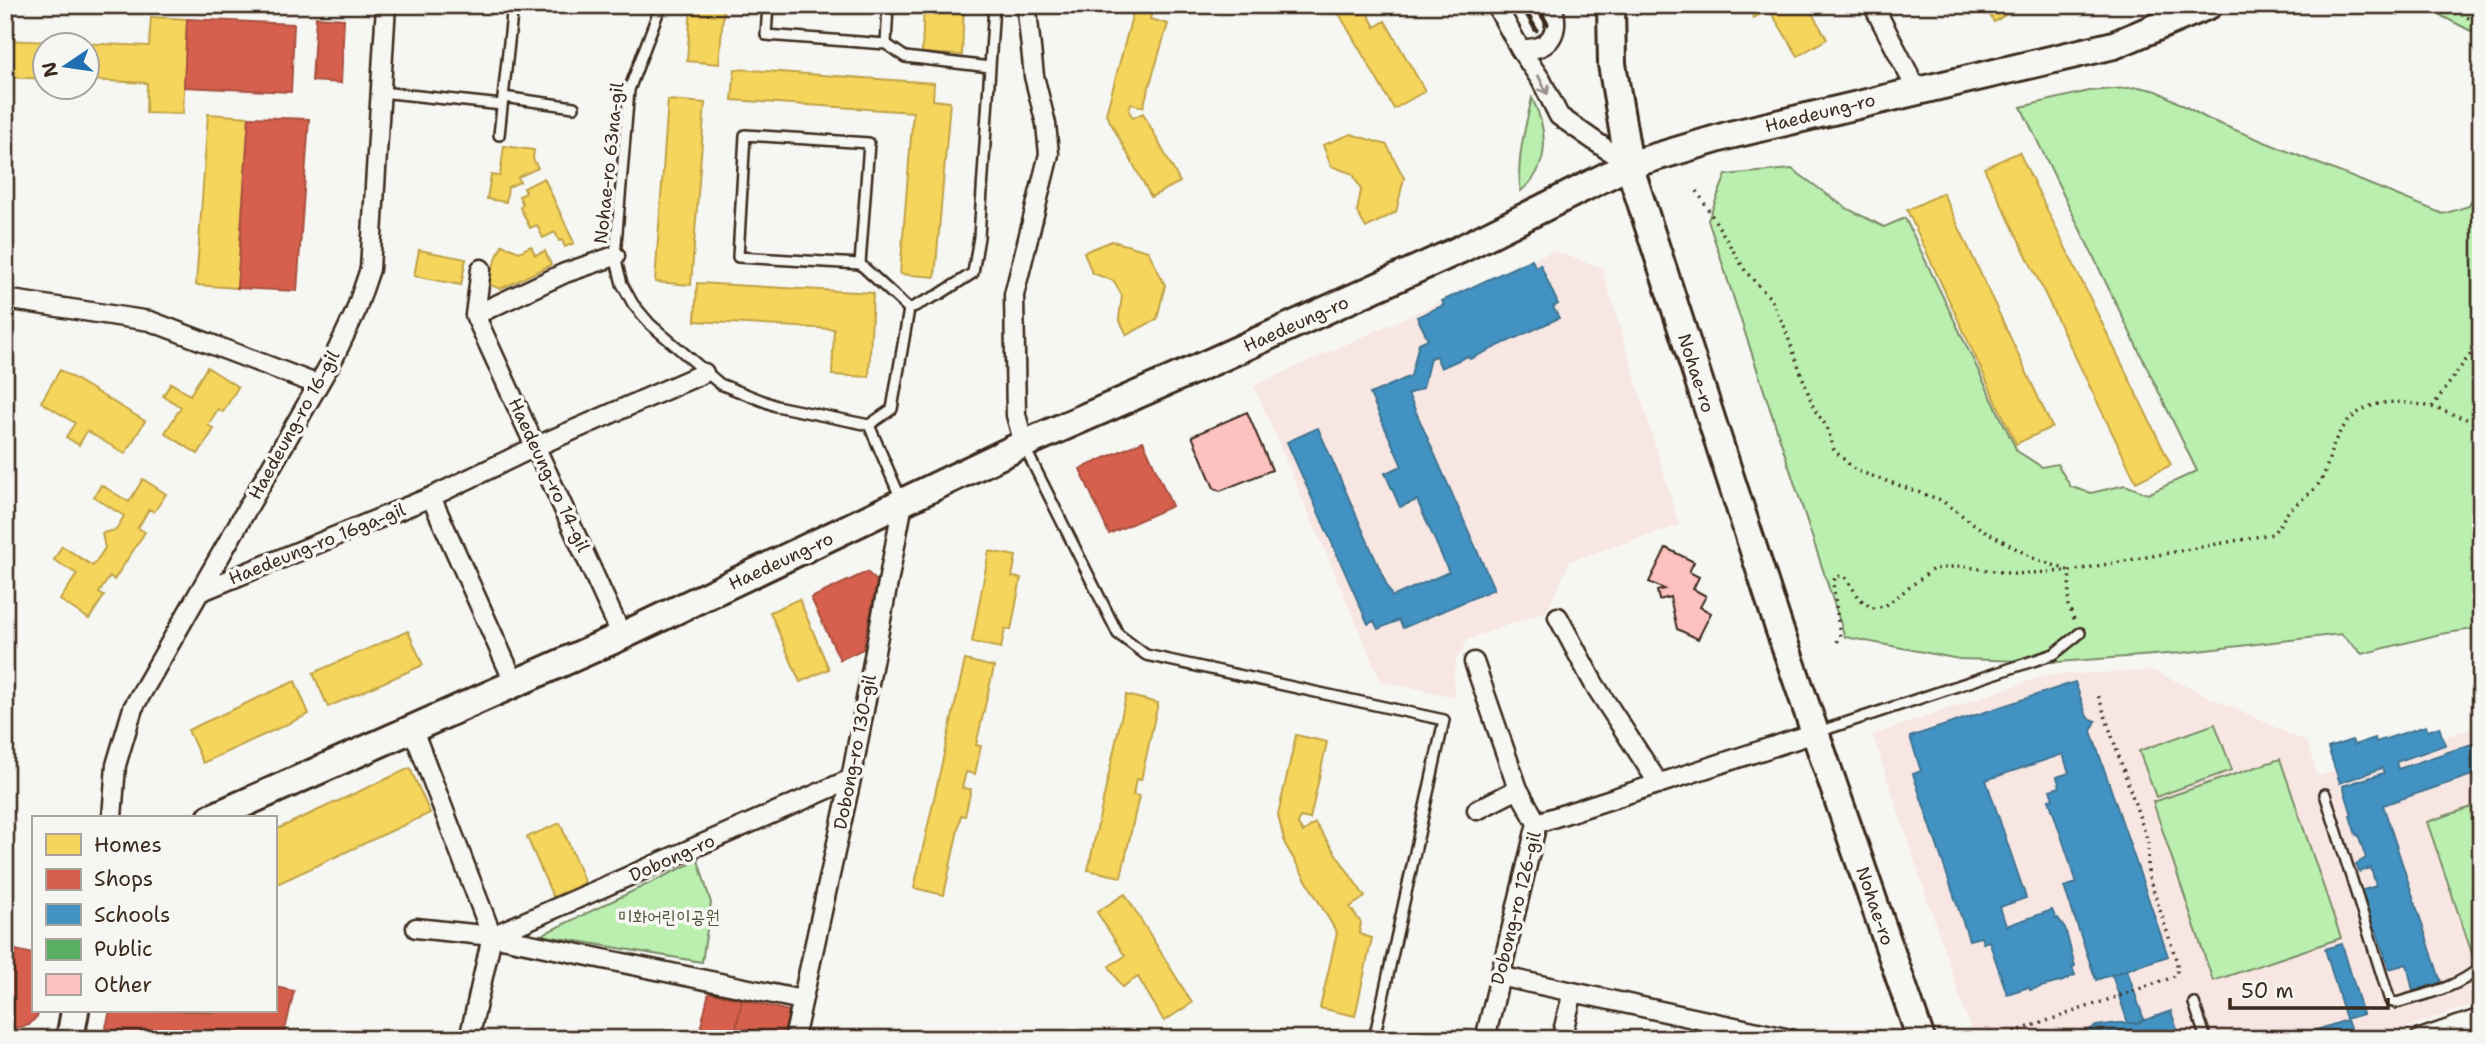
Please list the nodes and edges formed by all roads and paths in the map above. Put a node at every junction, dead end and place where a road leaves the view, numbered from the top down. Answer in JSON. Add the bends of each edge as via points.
{"nodes":[{"id":1,"x":386,"y":5,"type":"edge"},
{"id":2,"x":513,"y":5,"type":"edge"},
{"id":3,"x":661,"y":5,"type":"edge"},
{"id":4,"x":768,"y":5,"type":"edge"},
{"id":5,"x":888,"y":5,"type":"edge"},
{"id":6,"x":994,"y":5,"type":"edge"},
{"id":7,"x":1028,"y":5,"type":"edge"},
{"id":8,"x":1496,"y":5,"type":"edge"},
{"id":9,"x":1552,"y":5,"type":"edge"},
{"id":10,"x":1611,"y":5,"type":"edge"},
{"id":11,"x":1873,"y":5,"type":"edge"},
{"id":12,"x":2209,"y":5,"type":"edge"},
{"id":13,"x":2442,"y":5,"type":"edge"},
{"id":14,"x":2481,"y":24,"type":"edge"},
{"id":15,"x":886,"y":44,"type":"junction"},
{"id":16,"x":1520,"y":50,"type":"junction"},
{"id":17,"x":990,"y":67,"type":"junction"},
{"id":18,"x":1917,"y":90,"type":"junction"},
{"id":19,"x":381,"y":92,"type":"junction"},
{"id":20,"x":503,"y":101,"type":"junction"},
{"id":21,"x":574,"y":107,"type":"dead end"},
{"id":22,"x":499,"y":135,"type":"dead end"},
{"id":23,"x":1629,"y":165,"type":"junction"},
{"id":24,"x":1697,"y":191,"type":"dead end"},
{"id":25,"x":615,"y":256,"type":"junction"},
{"id":26,"x":860,"y":264,"type":"junction"},
{"id":27,"x":481,"y":269,"type":"dead end"},
{"id":28,"x":5,"y":299,"type":"edge"},
{"id":29,"x":909,"y":309,"type":"junction"},
{"id":30,"x":475,"y":315,"type":"junction"},
{"id":31,"x":2481,"y":339,"type":"edge"},
{"id":32,"x":704,"y":373,"type":"junction"},
{"id":33,"x":316,"y":384,"type":"junction"},
{"id":34,"x":2432,"y":407,"type":"junction"},
{"id":35,"x":2481,"y":421,"type":"edge"},
{"id":36,"x":869,"y":425,"type":"junction"},
{"id":37,"x":1024,"y":444,"type":"junction"},
{"id":38,"x":537,"y":446,"type":"junction"},
{"id":39,"x":431,"y":498,"type":"junction"},
{"id":40,"x":903,"y":503,"type":"junction"},
{"id":41,"x":2070,"y":571,"type":"junction"},
{"id":42,"x":202,"y":591,"type":"junction"},
{"id":43,"x":1559,"y":617,"type":"dead end"},
{"id":44,"x":2080,"y":633,"type":"joint"},
{"id":45,"x":622,"y":636,"type":"junction"},
{"id":46,"x":1837,"y":642,"type":"dead end"},
{"id":47,"x":1474,"y":662,"type":"dead end"},
{"id":48,"x":515,"y":684,"type":"junction"},
{"id":49,"x":2097,"y":692,"type":"dead end"},
{"id":50,"x":412,"y":730,"type":"junction"},
{"id":51,"x":1815,"y":733,"type":"junction"},
{"id":52,"x":851,"y":779,"type":"junction"},
{"id":53,"x":1660,"y":784,"type":"junction"},
{"id":54,"x":1518,"y":789,"type":"junction"},
{"id":55,"x":2325,"y":794,"type":"dead end"},
{"id":56,"x":1477,"y":810,"type":"dead end"},
{"id":57,"x":112,"y":816,"type":"edge"},
{"id":58,"x":216,"y":816,"type":"edge"},
{"id":59,"x":1537,"y":823,"type":"junction"},
{"id":60,"x":416,"y":928,"type":"dead end"},
{"id":61,"x":492,"y":936,"type":"junction"},
{"id":62,"x":2481,"y":967,"type":"edge"},
{"id":63,"x":1499,"y":976,"type":"junction"},
{"id":64,"x":1573,"y":992,"type":"junction"},
{"id":65,"x":802,"y":1000,"type":"junction"},
{"id":66,"x":2194,"y":1003,"type":"dead end"},
{"id":67,"x":75,"y":1012,"type":"edge"},
{"id":68,"x":2481,"y":1018,"type":"edge"},
{"id":69,"x":1725,"y":1032,"type":"edge"},
{"id":70,"x":70,"y":1039,"type":"edge"},
{"id":71,"x":469,"y":1039,"type":"edge"},
{"id":72,"x":794,"y":1039,"type":"edge"},
{"id":73,"x":1374,"y":1039,"type":"edge"},
{"id":74,"x":1485,"y":1039,"type":"edge"},
{"id":75,"x":1561,"y":1039,"type":"edge"},
{"id":76,"x":1790,"y":1039,"type":"edge"},
{"id":77,"x":1921,"y":1039,"type":"edge"},
{"id":78,"x":1994,"y":1039,"type":"edge"},
{"id":79,"x":2206,"y":1039,"type":"edge"},
{"id":80,"x":2420,"y":1039,"type":"edge"}],
"edges":[{"from":1,"to":19,"type":"street","name":"Haedeung-ro 16-gil"},
{"from":2,"to":20,"type":"lane"},
{"from":3,"to":25,"type":"lane","name":"Nohae-ro 63na-gil","via":[[629,90]]},
{"from":4,"to":15,"type":"lane","via":[[766,35]]},
{"from":5,"to":15,"type":"lane"},
{"from":6,"to":17,"type":"lane"},
{"from":7,"to":37,"type":"street","via":[[1034,76],[1049,154],[1014,295],[1016,415]]},
{"from":8,"to":16,"type":"street"},
{"from":9,"to":16,"type":"street","via":[[1555,34],[1541,47]]},
{"from":10,"to":23,"type":"main road","name":"Nohae-ro","via":[[1612,64]]},
{"from":11,"to":18,"type":"street"},
{"from":12,"to":18,"type":"main road","name":"Haedeung-ro","via":[[2114,45]]},
{"from":13,"to":14,"type":"path"},
{"from":15,"to":17,"type":"lane","via":[[905,57]]},
{"from":16,"to":23,"type":"street","one_way":true,"via":[[1559,116]]},
{"from":17,"to":29,"type":"lane","via":[[973,273]]},
{"from":18,"to":23,"type":"main road","name":"Haedeung-ro","via":[[1730,135]]},
{"from":19,"to":20,"type":"lane"},
{"from":19,"to":33,"type":"street","name":"Haedeung-ro 16-gil","via":[[370,269],[355,313]]},
{"from":20,"to":21,"type":"lane"},
{"from":20,"to":22,"type":"lane"},
{"from":23,"to":37,"type":"main road","name":"Haedeung-ro","via":[[1459,250]]},
{"from":23,"to":51,"type":"main road","name":"Nohae-ro"},
{"from":24,"to":41,"type":"path","via":[[1746,272],[1771,299],[1835,450],[1855,470],[1941,500],[2033,558]]},
{"from":25,"to":30,"type":"street","via":[[565,273]]},
{"from":25,"to":32,"type":"lane","name":"Nohae-ro 63na-gil","via":[[622,285],[633,304]]},
{"from":26,"to":26,"type":"lane","via":[[869,143],[745,135],[738,257]]},
{"from":26,"to":29,"type":"lane"},
{"from":27,"to":30,"type":"street"},
{"from":28,"to":33,"type":"street","via":[[150,321]]},
{"from":29,"to":36,"type":"lane","via":[[892,409]]},
{"from":30,"to":38,"type":"street","name":"Haedeung-ro 14-gil"},
{"from":31,"to":34,"type":"path"},
{"from":32,"to":36,"type":"lane","name":"Nohae-ro 63na-gil","via":[[776,406]]},
{"from":32,"to":38,"type":"street","name":"Haedeung-ro 16ga-gil"},
{"from":33,"to":42,"type":"street","name":"Haedeung-ro 16-gil"},
{"from":34,"to":35,"type":"path"},
{"from":34,"to":41,"type":"path","via":[[2407,401],[2377,403],[2350,417],[2334,442],[2320,482],[2272,534]]},
{"from":36,"to":40,"type":"lane"},
{"from":37,"to":40,"type":"main road","name":"Haedeung-ro"},
{"from":37,"to":73,"type":"lane","via":[[1118,634],[1146,655],[1444,720]]},
{"from":38,"to":39,"type":"street","name":"Haedeung-ro 16ga-gil"},
{"from":38,"to":45,"type":"street","name":"Haedeung-ro 14-gil"},
{"from":39,"to":42,"type":"street","name":"Haedeung-ro 16ga-gil"},
{"from":39,"to":48,"type":"street"},
{"from":40,"to":45,"type":"main road","name":"Haedeung-ro"},
{"from":40,"to":52,"type":"street","name":"Dobong-ro 130-gil"},
{"from":41,"to":44,"type":"path","via":[[2068,604]]},
{"from":41,"to":46,"type":"path","via":[[2014,574],[1961,566],[1933,569],[1885,606],[1872,608],[1845,577],[1836,576]]},
{"from":42,"to":57,"type":"street","name":"Haedeung-ro 16-gil","via":[[134,708],[116,765]]},
{"from":43,"to":53,"type":"street","via":[[1594,684]]},
{"from":44,"to":51,"type":"lane","via":[[2054,654]]},
{"from":45,"to":48,"type":"main road","name":"Haedeung-ro"},
{"from":47,"to":54,"type":"street","name":"Dobong-ro 126-gil"},
{"from":48,"to":50,"type":"main road","name":"Haedeung-ro"},
{"from":49,"to":78,"type":"path","via":[[2148,842],[2146,867],[2177,974]]},
{"from":50,"to":58,"type":"main road","name":"Haedeung-ro"},
{"from":50,"to":61,"type":"street"},
{"from":51,"to":53,"type":"street"},
{"from":51,"to":77,"type":"main road","name":"Nohae-ro"},
{"from":52,"to":61,"type":"street","name":"Dobong-ro"},
{"from":52,"to":65,"type":"street","name":"Dobong-ro 130-gil"},
{"from":53,"to":59,"type":"street"},
{"from":54,"to":56,"type":"street"},
{"from":54,"to":59,"type":"street","name":"Dobong-ro 126-gil"},
{"from":55,"to":62,"type":"lane","via":[[2390,1001],[2454,985]]},
{"from":59,"to":63,"type":"street","name":"Dobong-ro 126-gil"},
{"from":60,"to":61,"type":"street","name":"Dobong-ro"},
{"from":61,"to":65,"type":"street"},
{"from":61,"to":71,"type":"street"},
{"from":63,"to":64,"type":"street"},
{"from":63,"to":74,"type":"street","name":"Dobong-ro 126-gil"},
{"from":64,"to":69,"type":"street"},
{"from":64,"to":75,"type":"street"},
{"from":65,"to":72,"type":"street","name":"Dobong-ro 130-gil"},
{"from":66,"to":79,"type":"lane"},
{"from":67,"to":70,"type":"main road"},
{"from":68,"to":80,"type":"street"},
{"from":69,"to":76,"type":"street"}]}
